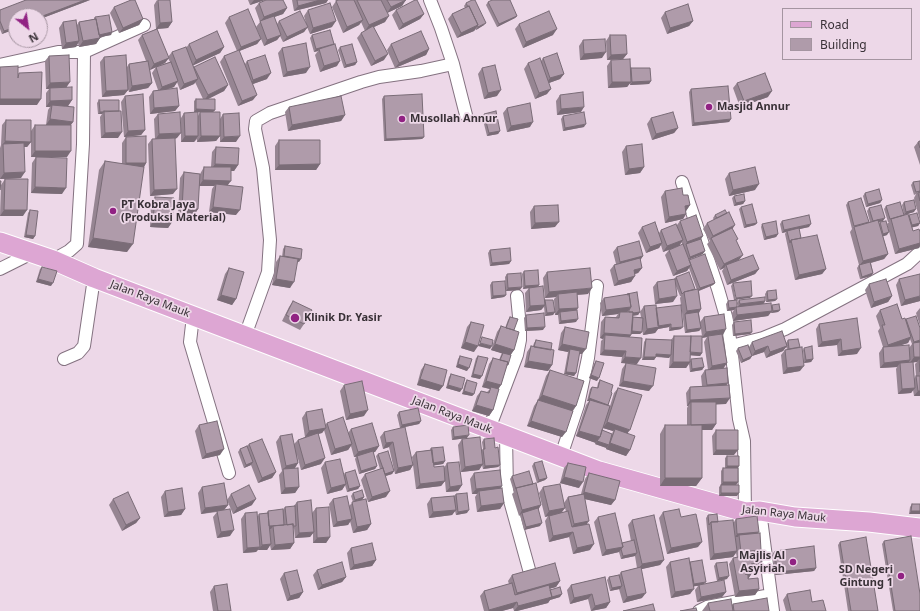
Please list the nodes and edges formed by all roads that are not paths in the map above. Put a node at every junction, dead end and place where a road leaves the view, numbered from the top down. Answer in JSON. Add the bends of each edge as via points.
{"nodes":[{"id":1,"x":430,"y":0,"type":"edge"},
{"id":2,"x":144,"y":25,"type":"edge"},
{"id":3,"x":84,"y":52,"type":"junction"},
{"id":4,"x":453,"y":64,"type":"junction"},
{"id":5,"x":0,"y":65,"type":"edge"},
{"id":6,"x":466,"y":115,"type":"dead end"},
{"id":7,"x":682,"y":182,"type":"dead end"},
{"id":8,"x":0,"y":242,"type":"edge"},
{"id":9,"x":920,"y":252,"type":"edge"},
{"id":10,"x":32,"y":253,"type":"junction"},
{"id":11,"x":53,"y":260,"type":"junction"},
{"id":12,"x":0,"y":269,"type":"edge"},
{"id":13,"x":94,"y":278,"type":"junction"},
{"id":14,"x":598,"y":286,"type":"dead end"},
{"id":15,"x":517,"y":296,"type":"dead end"},
{"id":16,"x":193,"y":316,"type":"junction"},
{"id":17,"x":245,"y":336,"type":"junction"},
{"id":18,"x":731,"y":346,"type":"junction"},
{"id":19,"x":64,"y":359,"type":"dead end"},
{"id":20,"x":498,"y":432,"type":"junction"},
{"id":21,"x":562,"y":456,"type":"junction"},
{"id":22,"x":228,"y":473,"type":"dead end"},
{"id":23,"x":752,"y":511,"type":"junction"},
{"id":24,"x":920,"y":528,"type":"edge"},
{"id":25,"x":530,"y":573,"type":"edge"},
{"id":26,"x":771,"y":595,"type":"junction"},
{"id":27,"x":699,"y":611,"type":"edge"},
{"id":28,"x":773,"y":611,"type":"edge"}],
"edges":[{"from":1,"to":4,"type":"street"},
{"from":2,"to":3,"type":"street"},
{"from":3,"to":5,"type":"street","via":[[58,52]]},
{"from":3,"to":11,"type":"street","via":[[83,144],[77,244]]},
{"from":4,"to":6,"type":"street"},
{"from":4,"to":17,"type":"street","via":[[361,82],[270,113],[256,121],[270,240],[268,272]]},
{"from":7,"to":18,"type":"street","via":[[718,289]]},
{"from":8,"to":10,"type":"main road","name":"Jalan Raya Mauk"},
{"from":9,"to":18,"type":"street","via":[[907,264],[785,329]]},
{"from":10,"to":11,"type":"main road","name":"Jalan Raya Mauk"},
{"from":10,"to":12,"type":"street"},
{"from":11,"to":13,"type":"main road","name":"Jalan Raya Mauk"},
{"from":13,"to":16,"type":"main road","name":"Jalan Raya Mauk"},
{"from":13,"to":19,"type":"street","via":[[84,346],[78,353]]},
{"from":14,"to":21,"type":"street","via":[[588,358],[578,405]]},
{"from":15,"to":20,"type":"street","via":[[520,340]]},
{"from":16,"to":17,"type":"main road","name":"Jalan Raya Mauk"},
{"from":16,"to":22,"type":"street","via":[[190,342]]},
{"from":17,"to":20,"type":"main road","name":"Jalan Raya Mauk"},
{"from":18,"to":23,"type":"street","via":[[738,419],[744,441]]},
{"from":20,"to":21,"type":"main road","name":"Jalan Raya Mauk"},
{"from":20,"to":25,"type":"street","via":[[507,490]]},
{"from":21,"to":23,"type":"main road","name":"Jalan Raya Mauk","via":[[599,471]]},
{"from":23,"to":24,"type":"main road","name":"Jalan Raya Mauk"},
{"from":23,"to":26,"type":"street"},
{"from":26,"to":27,"type":"street","via":[[707,607]]},
{"from":26,"to":28,"type":"street"}]}
